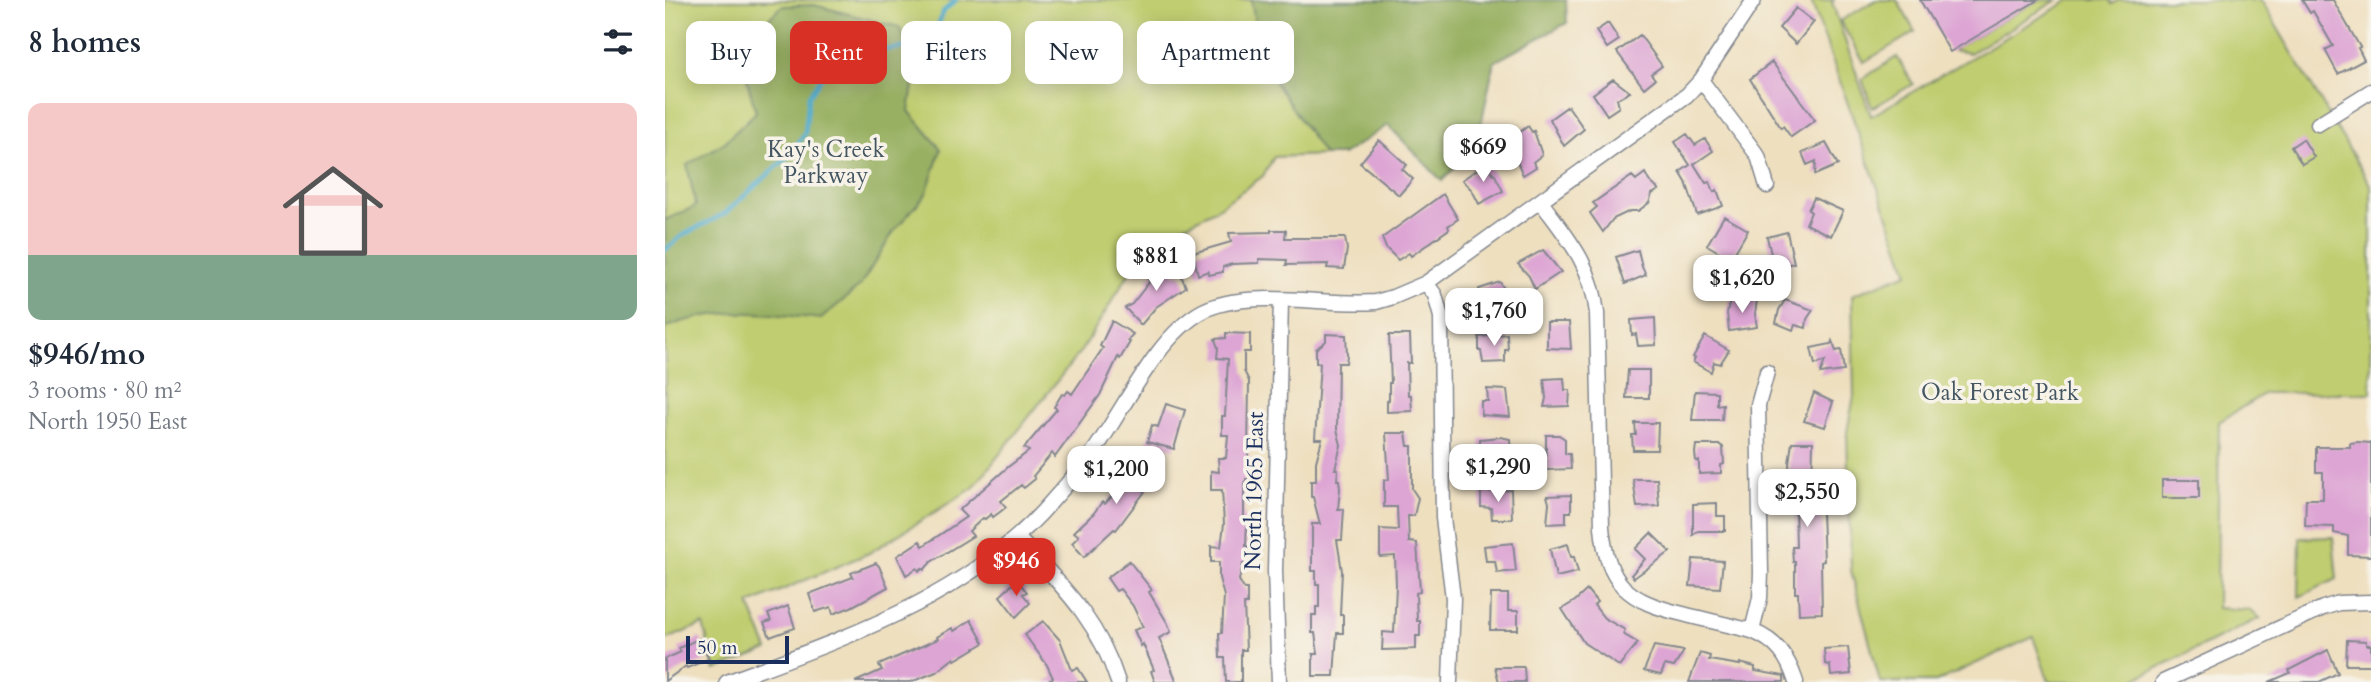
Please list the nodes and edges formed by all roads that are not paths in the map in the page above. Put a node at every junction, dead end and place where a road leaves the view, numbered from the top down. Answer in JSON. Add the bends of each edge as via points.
{"nodes":[{"id":1,"x":1754,"y":0,"type":"edge"},
{"id":2,"x":1701,"y":80,"type":"junction"},
{"id":3,"x":2371,"y":91,"type":"edge"},
{"id":4,"x":2318,"y":124,"type":"dead end"},
{"id":5,"x":1767,"y":186,"type":"dead end"},
{"id":6,"x":1541,"y":202,"type":"junction"},
{"id":7,"x":1426,"y":283,"type":"junction"},
{"id":8,"x":1281,"y":300,"type":"junction"},
{"id":9,"x":1767,"y":372,"type":"dead end"},
{"id":10,"x":1017,"y":537,"type":"junction"},
{"id":11,"x":2371,"y":601,"type":"edge"},
{"id":12,"x":1752,"y":631,"type":"junction"},
{"id":13,"x":727,"y":682,"type":"edge"},
{"id":14,"x":1118,"y":682,"type":"edge"},
{"id":15,"x":1279,"y":682,"type":"edge"},
{"id":16,"x":1450,"y":682,"type":"edge"},
{"id":17,"x":1796,"y":682,"type":"edge"},
{"id":18,"x":2163,"y":682,"type":"edge"}],
"edges":[{"from":1,"to":2,"type":"street"},
{"from":2,"to":5,"type":"street","via":[[1758,156]]},
{"from":2,"to":6,"type":"street"},
{"from":3,"to":4,"type":"street"},
{"from":6,"to":7,"type":"street"},
{"from":6,"to":12,"type":"street","via":[[1578,251],[1594,290],[1602,527],[1609,567],[1632,596],[1652,607]]},
{"from":7,"to":8,"type":"street","via":[[1376,302]]},
{"from":7,"to":16,"type":"street","via":[[1441,317],[1443,518],[1453,598]]},
{"from":8,"to":10,"type":"street","via":[[1227,302],[1203,310],[1179,328],[1095,450]]},
{"from":8,"to":15,"type":"street","name":"North 1965 East","via":[[1275,571]]},
{"from":9,"to":12,"type":"street","via":[[1758,405],[1761,573]]},
{"from":10,"to":13,"type":"street","via":[[928,599],[857,634]]},
{"from":10,"to":14,"type":"street","via":[[1081,607],[1103,643]]},
{"from":11,"to":18,"type":"street","via":[[2323,608]]},
{"from":12,"to":17,"type":"street","via":[[1776,644],[1790,662]]}]}
